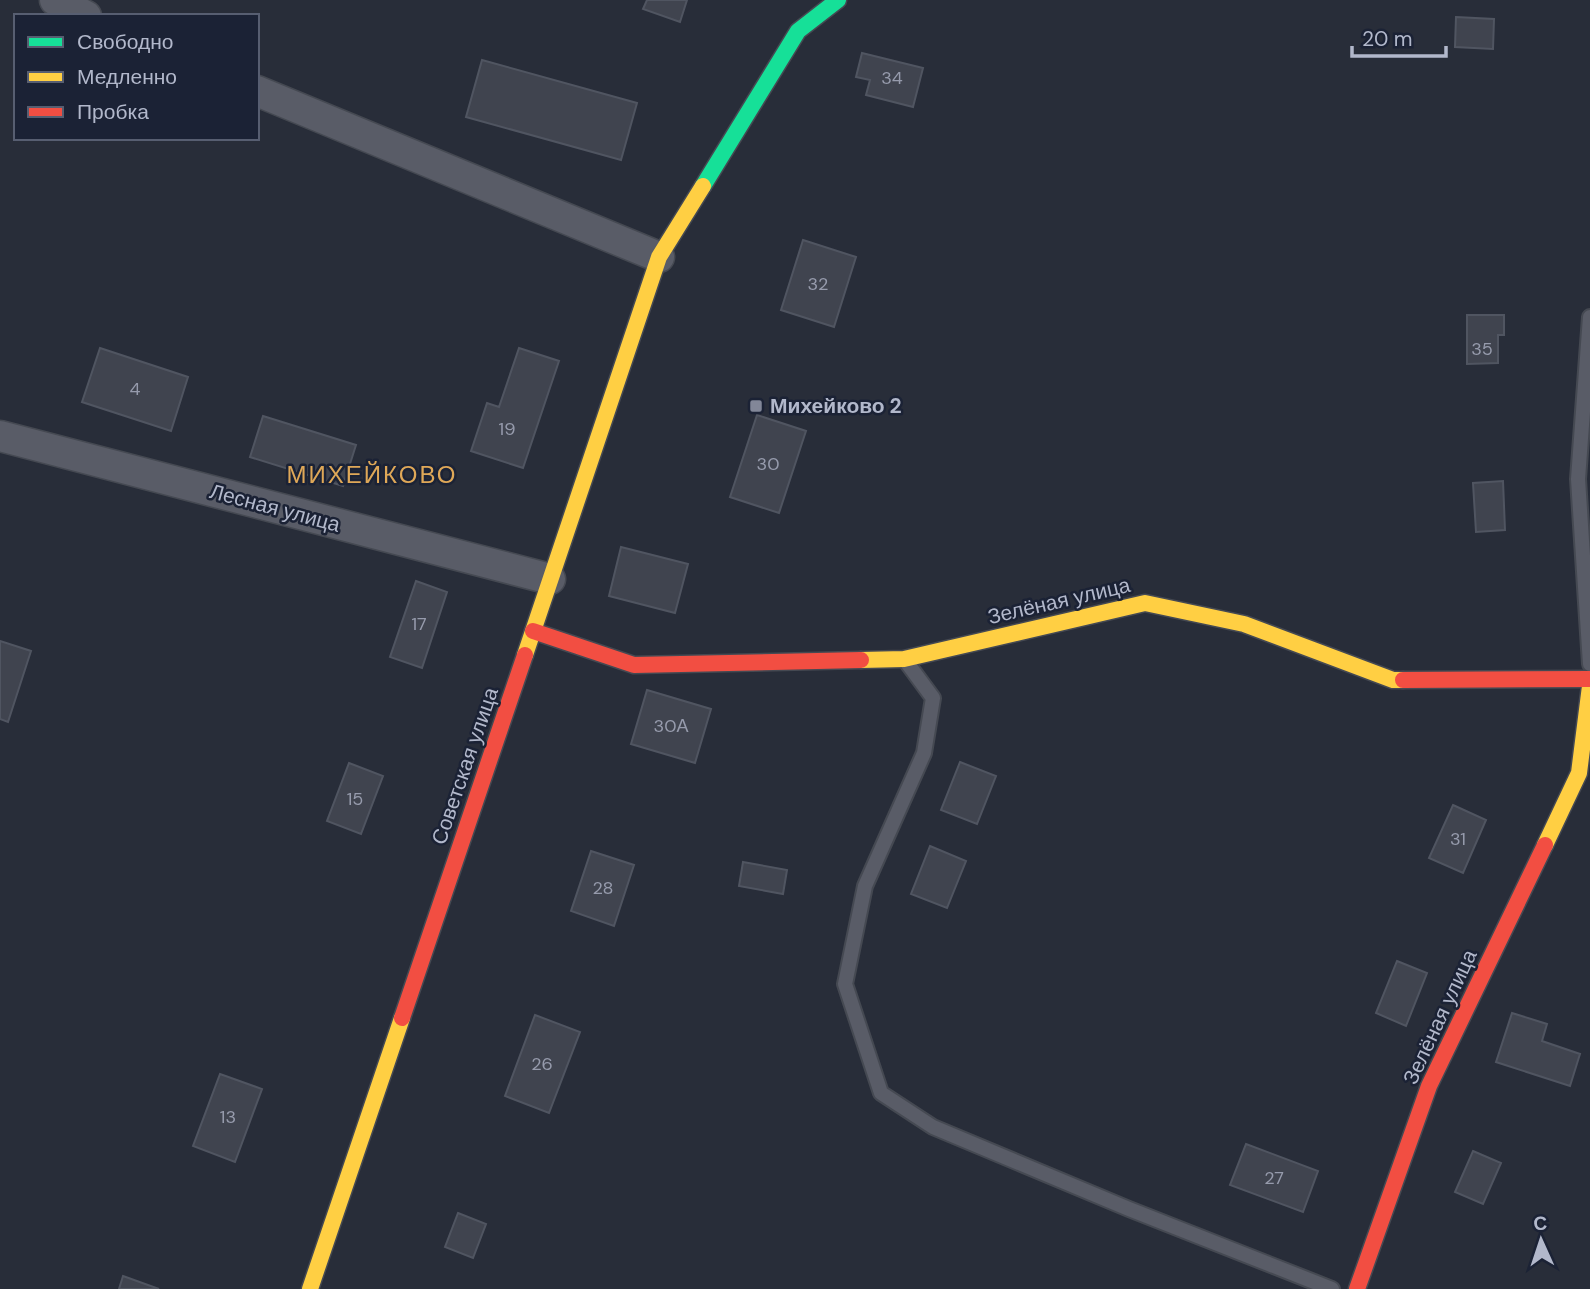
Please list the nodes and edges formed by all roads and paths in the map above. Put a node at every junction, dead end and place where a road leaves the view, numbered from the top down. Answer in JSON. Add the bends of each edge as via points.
{"nodes":[{"id":1,"x":55,"y":0,"type":"edge"},
{"id":2,"x":838,"y":0,"type":"edge"},
{"id":3,"x":82,"y":14,"type":"edge"},
{"id":4,"x":259,"y":92,"type":"edge"},
{"id":5,"x":659,"y":257,"type":"junction"},
{"id":6,"x":1590,"y":317,"type":"edge"},
{"id":7,"x":0,"y":436,"type":"edge"},
{"id":8,"x":551,"y":579,"type":"junction"},
{"id":9,"x":533,"y":631,"type":"junction"},
{"id":10,"x":904,"y":659,"type":"junction"},
{"id":11,"x":1590,"y":664,"type":"edge"},
{"id":12,"x":1590,"y":679,"type":"edge"},
{"id":13,"x":1590,"y":686,"type":"edge"},
{"id":14,"x":310,"y":1289,"type":"edge"},
{"id":15,"x":1332,"y":1289,"type":"edge"},
{"id":16,"x":1357,"y":1289,"type":"edge"}],
"edges":[{"from":1,"to":3,"type":"street"},
{"from":2,"to":5,"type":"street","name":"Советская улица","via":[[798,31]]},
{"from":4,"to":5,"type":"street"},
{"from":5,"to":8,"type":"street","name":"Советская улица"},
{"from":6,"to":11,"type":"lane","via":[[1578,480]]},
{"from":7,"to":8,"type":"street","name":"Лесная улица"},
{"from":8,"to":9,"type":"street","name":"Советская улица"},
{"from":9,"to":10,"type":"street","name":"Зелёная улица","via":[[634,664]]},
{"from":9,"to":14,"type":"street","name":"Советская улица"},
{"from":10,"to":12,"type":"street","name":"Зелёная улица","via":[[1144,603],[1244,624],[1393,680]]},
{"from":10,"to":15,"type":"lane","via":[[933,698],[924,754],[866,886],[845,984],[881,1093],[933,1127]]},
{"from":13,"to":16,"type":"street","name":"Зелёная улица","via":[[1579,772],[1429,1086]]}]}
